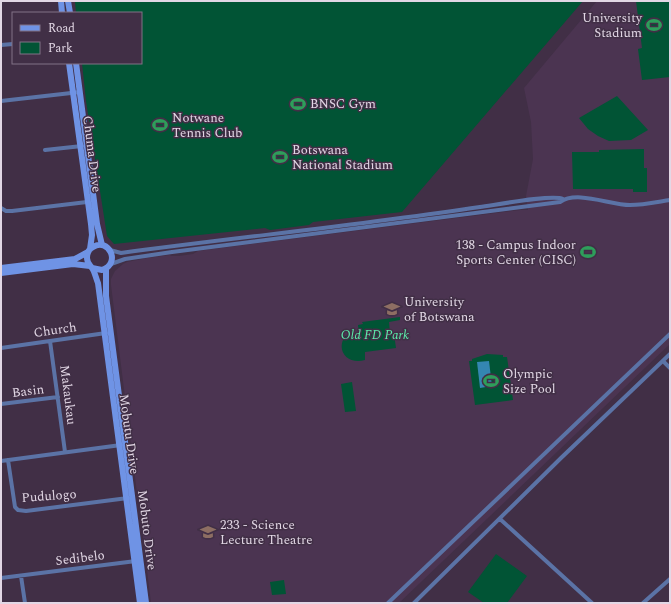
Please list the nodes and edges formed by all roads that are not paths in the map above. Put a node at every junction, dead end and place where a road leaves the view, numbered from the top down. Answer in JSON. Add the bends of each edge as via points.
{"nodes":[{"id":1,"x":61,"y":1,"type":"edge"},
{"id":2,"x":68,"y":1,"type":"edge"},
{"id":3,"x":62,"y":12,"type":"edge"},
{"id":4,"x":70,"y":12,"type":"edge"},
{"id":5,"x":12,"y":44,"type":"edge"},
{"id":6,"x":1,"y":45,"type":"edge"},
{"id":7,"x":69,"y":64,"type":"edge"},
{"id":8,"x":76,"y":64,"type":"edge"},
{"id":9,"x":80,"y":92,"type":"junction"},
{"id":10,"x":73,"y":93,"type":"junction"},
{"id":11,"x":1,"y":101,"type":"edge"},
{"id":12,"x":83,"y":146,"type":"junction"},
{"id":13,"x":45,"y":150,"type":"dead end"},
{"id":14,"x":564,"y":199,"type":"junction"},
{"id":15,"x":670,"y":200,"type":"edge"},
{"id":16,"x":87,"y":202,"type":"junction"},
{"id":17,"x":516,"y":202,"type":"junction"},
{"id":18,"x":1,"y":208,"type":"edge"},
{"id":19,"x":517,"y":208,"type":"junction"},
{"id":20,"x":451,"y":212,"type":"junction"},
{"id":21,"x":451,"y":217,"type":"junction"},
{"id":22,"x":102,"y":245,"type":"junction"},
{"id":23,"x":89,"y":250,"type":"junction"},
{"id":24,"x":110,"y":250,"type":"junction"},
{"id":25,"x":108,"y":266,"type":"junction"},
{"id":26,"x":91,"y":267,"type":"junction"},
{"id":27,"x":1,"y":268,"type":"edge"},
{"id":28,"x":1,"y":273,"type":"edge"},
{"id":29,"x":108,"y":333,"type":"junction"},
{"id":30,"x":670,"y":334,"type":"edge"},
{"id":31,"x":50,"y":341,"type":"junction"},
{"id":32,"x":1,"y":348,"type":"edge"},
{"id":33,"x":670,"y":354,"type":"edge"},
{"id":34,"x":663,"y":361,"type":"junction"},
{"id":35,"x":670,"y":368,"type":"edge"},
{"id":36,"x":58,"y":397,"type":"junction"},
{"id":37,"x":1,"y":404,"type":"edge"},
{"id":38,"x":122,"y":445,"type":"junction"},
{"id":39,"x":65,"y":452,"type":"junction"},
{"id":40,"x":8,"y":460,"type":"junction"},
{"id":41,"x":1,"y":461,"type":"edge"},
{"id":42,"x":129,"y":498,"type":"junction"},
{"id":43,"x":500,"y":519,"type":"junction"},
{"id":44,"x":137,"y":561,"type":"junction"},
{"id":45,"x":22,"y":576,"type":"junction"},
{"id":46,"x":1,"y":578,"type":"edge"},
{"id":47,"x":670,"y":579,"type":"edge"},
{"id":48,"x":26,"y":603,"type":"edge"},
{"id":49,"x":140,"y":603,"type":"edge"},
{"id":50,"x":146,"y":603,"type":"edge"},
{"id":51,"x":388,"y":603,"type":"edge"},
{"id":52,"x":414,"y":603,"type":"edge"},
{"id":53,"x":592,"y":603,"type":"edge"},
{"id":54,"x":643,"y":603,"type":"edge"}],
"edges":[{"from":1,"to":3,"type":"main road"},
{"from":2,"to":4,"type":"main road"},
{"from":5,"to":6,"type":"street"},
{"from":7,"to":10,"type":"main road","name":"Chuma Drive"},
{"from":8,"to":9,"type":"main road","name":"Chuma Drive"},
{"from":9,"to":10,"type":"street"},
{"from":9,"to":12,"type":"main road","name":"Chuma Drive"},
{"from":10,"to":11,"type":"street"},
{"from":10,"to":12,"type":"main road","name":"Chuma Drive"},
{"from":12,"to":13,"type":"street"},
{"from":12,"to":16,"type":"main road","name":"Chuma Drive"},
{"from":12,"to":22,"type":"main road","name":"Chuma Drive"},
{"from":14,"to":15,"type":"street","via":[[585,198],[632,205]]},
{"from":14,"to":17,"type":"street"},
{"from":14,"to":19,"type":"street","via":[[560,202]]},
{"from":16,"to":18,"type":"street","via":[[12,211]]},
{"from":16,"to":23,"type":"main road","name":"Chuma Drive","via":[[92,235]]},
{"from":17,"to":19,"type":"street"},
{"from":17,"to":20,"type":"street"},
{"from":19,"to":21,"type":"street"},
{"from":20,"to":21,"type":"street"},
{"from":20,"to":24,"type":"street","via":[[121,253]]},
{"from":21,"to":25,"type":"street","via":[[164,253],[125,259]]},
{"from":22,"to":23,"type":"main road"},
{"from":22,"to":24,"type":"main road"},
{"from":23,"to":26,"type":"main road","via":[[87,259]]},
{"from":23,"to":27,"type":"main road","via":[[80,257],[68,260]]},
{"from":24,"to":25,"type":"main road","via":[[112,257]]},
{"from":25,"to":26,"type":"main road","via":[[99,270]]},
{"from":25,"to":29,"type":"main road"},
{"from":26,"to":28,"type":"main road","via":[[73,264]]},
{"from":26,"to":29,"type":"main road","name":"Mobutu Drive","via":[[98,283]]},
{"from":29,"to":31,"type":"street","name":"Church"},
{"from":29,"to":38,"type":"main road","name":"Mobutu Drive"},
{"from":30,"to":51,"type":"street"},
{"from":31,"to":32,"type":"street","name":"Church"},
{"from":31,"to":36,"type":"street","name":"Makaukau"},
{"from":33,"to":34,"type":"street"},
{"from":34,"to":35,"type":"street"},
{"from":34,"to":43,"type":"street"},
{"from":36,"to":37,"type":"street","name":"Basin"},
{"from":36,"to":39,"type":"street","name":"Makaukau"},
{"from":38,"to":39,"type":"street"},
{"from":38,"to":42,"type":"main road","name":"Mobutu Drive"},
{"from":39,"to":40,"type":"street"},
{"from":40,"to":41,"type":"street"},
{"from":40,"to":42,"type":"street","name":"Pudulogo","via":[[15,507],[18,510]]},
{"from":42,"to":44,"type":"main road","name":"Mobutu Drive"},
{"from":43,"to":52,"type":"street"},
{"from":43,"to":53,"type":"street"},
{"from":44,"to":45,"type":"street","name":"Sedibelo"},
{"from":44,"to":49,"type":"main road","name":"Mobutu Drive"},
{"from":44,"to":50,"type":"main road","name":"Mobuto Drive"},
{"from":45,"to":46,"type":"street","name":"Sedibelo"},
{"from":45,"to":48,"type":"street"},
{"from":47,"to":54,"type":"street"}]}
